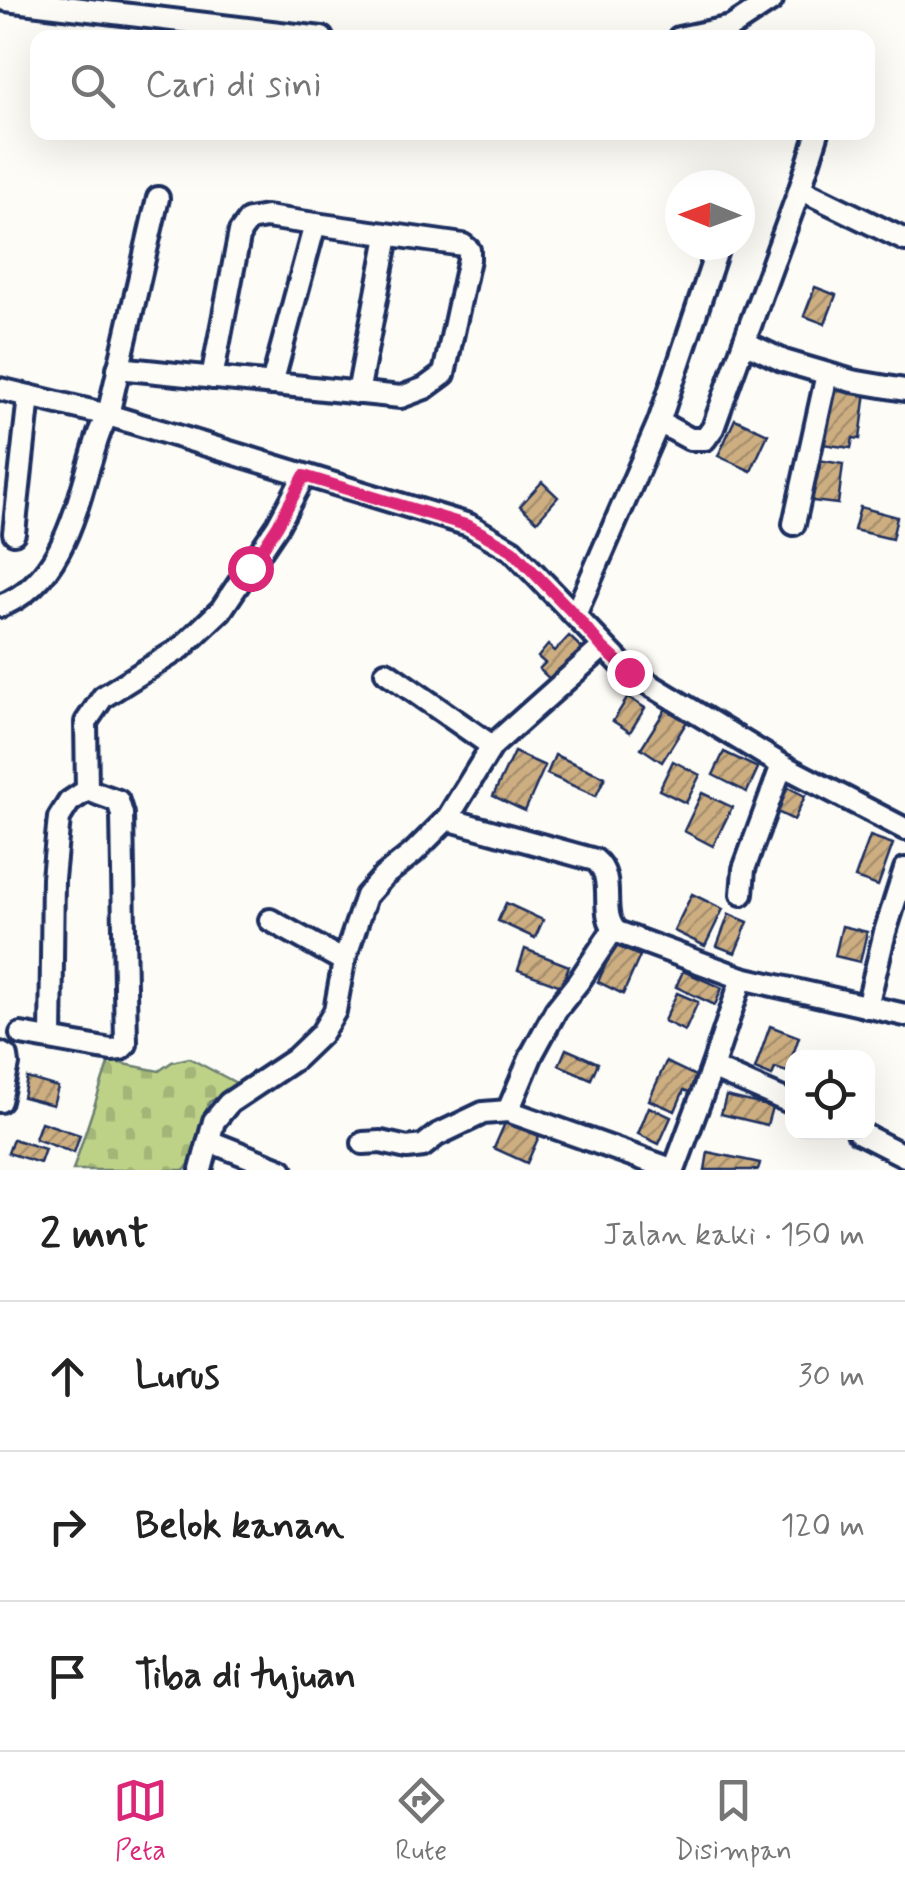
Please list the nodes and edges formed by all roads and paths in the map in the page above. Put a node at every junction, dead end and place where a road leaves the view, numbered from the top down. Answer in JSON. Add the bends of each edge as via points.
{"nodes":[{"id":1,"x":6,"y":0,"type":"edge"},
{"id":2,"x":772,"y":0,"type":"edge"},
{"id":3,"x":255,"y":30,"type":"edge"},
{"id":4,"x":717,"y":30,"type":"edge"},
{"id":5,"x":816,"y":140,"type":"edge"},
{"id":6,"x":800,"y":190,"type":"junction"},
{"id":7,"x":158,"y":198,"type":"dead end"},
{"id":8,"x":316,"y":224,"type":"junction"},
{"id":9,"x":388,"y":236,"type":"junction"},
{"id":10,"x":905,"y":240,"type":"edge"},
{"id":11,"x":714,"y":260,"type":"edge"},
{"id":12,"x":744,"y":342,"type":"junction"},
{"id":13,"x":118,"y":368,"type":"junction"},
{"id":14,"x":827,"y":374,"type":"junction"},
{"id":15,"x":212,"y":378,"type":"junction"},
{"id":16,"x":272,"y":384,"type":"junction"},
{"id":17,"x":903,"y":384,"type":"edge"},
{"id":18,"x":0,"y":388,"type":"edge"},
{"id":19,"x":358,"y":393,"type":"junction"},
{"id":20,"x":29,"y":396,"type":"junction"},
{"id":21,"x":108,"y":415,"type":"junction"},
{"id":22,"x":660,"y":422,"type":"junction"},
{"id":23,"x":304,"y":476,"type":"junction"},
{"id":24,"x":794,"y":524,"type":"dead end"},
{"id":25,"x":14,"y":533,"type":"dead end"},
{"id":26,"x":0,"y":606,"type":"edge"},
{"id":27,"x":575,"y":615,"type":"junction"},
{"id":28,"x":603,"y":648,"type":"junction"},
{"id":29,"x":386,"y":672,"type":"dead end"},
{"id":30,"x":492,"y":746,"type":"junction"},
{"id":31,"x":782,"y":765,"type":"junction"},
{"id":32,"x":87,"y":790,"type":"junction"},
{"id":33,"x":447,"y":820,"type":"junction"},
{"id":34,"x":905,"y":829,"type":"edge"},
{"id":35,"x":905,"y":868,"type":"edge"},
{"id":36,"x":742,"y":894,"type":"dead end"},
{"id":37,"x":270,"y":920,"type":"dead end"},
{"id":38,"x":613,"y":930,"type":"junction"},
{"id":39,"x":344,"y":961,"type":"junction"},
{"id":40,"x":742,"y":978,"type":"junction"},
{"id":41,"x":866,"y":1007,"type":"junction"},
{"id":42,"x":905,"y":1016,"type":"edge"},
{"id":43,"x":21,"y":1034,"type":"dead end"},
{"id":44,"x":51,"y":1039,"type":"junction"},
{"id":45,"x":0,"y":1053,"type":"edge"},
{"id":46,"x":712,"y":1068,"type":"junction"},
{"id":47,"x":785,"y":1099,"type":"edge"},
{"id":48,"x":0,"y":1101,"type":"edge"},
{"id":49,"x":508,"y":1110,"type":"junction"},
{"id":50,"x":874,"y":1140,"type":"edge"},
{"id":51,"x":210,"y":1141,"type":"junction"},
{"id":52,"x":363,"y":1144,"type":"dead end"},
{"id":53,"x":905,"y":1156,"type":"edge"},
{"id":54,"x":201,"y":1170,"type":"edge"},
{"id":55,"x":282,"y":1170,"type":"edge"}],
"edges":[{"from":1,"to":3,"type":"street"},
{"from":2,"to":4,"type":"street"},
{"from":5,"to":6,"type":"street"},
{"from":6,"to":10,"type":"street"},
{"from":6,"to":12,"type":"street"},
{"from":7,"to":13,"type":"street"},
{"from":8,"to":9,"type":"street"},
{"from":8,"to":15,"type":"street","via":[[266,217],[249,220],[240,232]]},
{"from":8,"to":16,"type":"street"},
{"from":9,"to":19,"type":"street"},
{"from":9,"to":19,"type":"street","via":[[463,245],[470,259],[444,374],[401,397]]},
{"from":11,"to":22,"type":"street"},
{"from":12,"to":14,"type":"street"},
{"from":12,"to":22,"type":"street","via":[[705,438],[690,439]]},
{"from":13,"to":15,"type":"street"},
{"from":13,"to":21,"type":"street"},
{"from":14,"to":17,"type":"street"},
{"from":14,"to":24,"type":"street"},
{"from":15,"to":16,"type":"street"},
{"from":16,"to":19,"type":"street"},
{"from":18,"to":20,"type":"street"},
{"from":20,"to":21,"type":"street"},
{"from":20,"to":25,"type":"street"},
{"from":21,"to":23,"type":"street"},
{"from":21,"to":26,"type":"street","via":[[66,538],[46,574]]},
{"from":22,"to":27,"type":"street"},
{"from":23,"to":27,"type":"street","via":[[469,526],[512,550]]},
{"from":23,"to":32,"type":"street","via":[[221,610],[181,648],[103,697],[86,722]]},
{"from":27,"to":28,"type":"street"},
{"from":28,"to":30,"type":"street"},
{"from":28,"to":31,"type":"street","via":[[629,672]]},
{"from":29,"to":30,"type":"street"},
{"from":30,"to":33,"type":"street"},
{"from":31,"to":34,"type":"street"},
{"from":31,"to":36,"type":"street","via":[[744,869]]},
{"from":32,"to":44,"type":"street","via":[[59,818]]},
{"from":32,"to":44,"type":"street","via":[[118,801],[122,814],[126,1044],[111,1050]]},
{"from":33,"to":38,"type":"street","via":[[595,860],[604,868]]},
{"from":33,"to":39,"type":"street","via":[[366,896]]},
{"from":35,"to":41,"type":"street"},
{"from":37,"to":39,"type":"street"},
{"from":38,"to":40,"type":"street"},
{"from":38,"to":49,"type":"street","via":[[556,1010]]},
{"from":39,"to":51,"type":"street","via":[[322,1034],[230,1103],[214,1122]]},
{"from":40,"to":41,"type":"street"},
{"from":40,"to":46,"type":"street"},
{"from":41,"to":42,"type":"street"},
{"from":43,"to":44,"type":"street"},
{"from":45,"to":48,"type":"street","via":[[8,1064]]},
{"from":46,"to":47,"type":"street"},
{"from":46,"to":49,"type":"street","via":[[674,1170]]},
{"from":49,"to":52,"type":"street","via":[[483,1113],[422,1146]]},
{"from":50,"to":53,"type":"street"},
{"from":51,"to":54,"type":"street"},
{"from":51,"to":55,"type":"street"}]}
